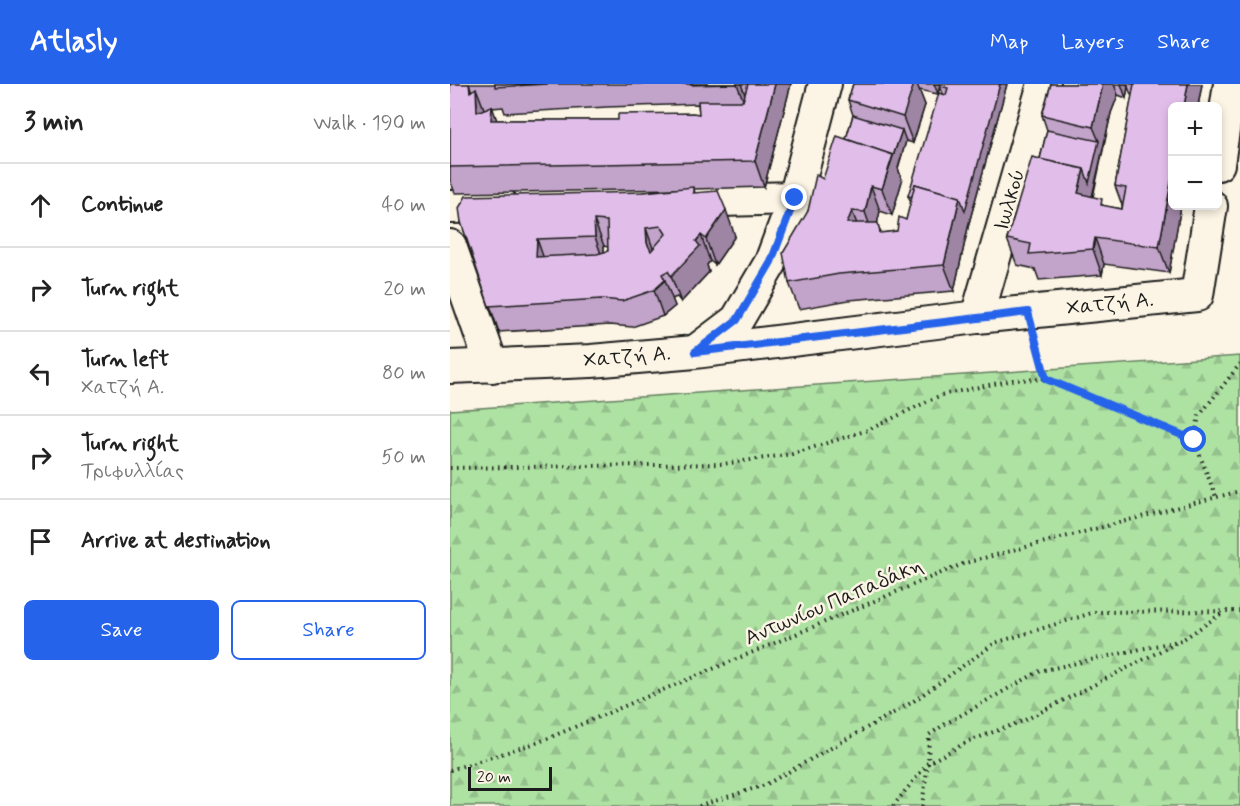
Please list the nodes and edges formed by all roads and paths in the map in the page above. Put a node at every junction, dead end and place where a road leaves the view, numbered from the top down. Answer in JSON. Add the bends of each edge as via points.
{"nodes":[{"id":1,"x":825,"y":84,"type":"edge"},
{"id":2,"x":1044,"y":84,"type":"edge"},
{"id":3,"x":1230,"y":84,"type":"edge"},
{"id":4,"x":1219,"y":156,"type":"edge"},
{"id":5,"x":795,"y":198,"type":"junction"},
{"id":6,"x":652,"y":202,"type":"edge"},
{"id":7,"x":533,"y":205,"type":"edge"},
{"id":8,"x":450,"y":207,"type":"edge"},
{"id":9,"x":1210,"y":210,"type":"edge"},
{"id":10,"x":450,"y":246,"type":"edge"},
{"id":11,"x":1028,"y":312,"type":"junction"},
{"id":12,"x":977,"y":317,"type":"junction"},
{"id":13,"x":695,"y":352,"type":"junction"},
{"id":14,"x":1240,"y":364,"type":"edge"},
{"id":15,"x":492,"y":366,"type":"junction"},
{"id":16,"x":450,"y":367,"type":"edge"},
{"id":17,"x":1046,"y":379,"type":"junction"},
{"id":18,"x":1194,"y":440,"type":"junction"},
{"id":19,"x":450,"y":468,"type":"edge"},
{"id":20,"x":1240,"y":491,"type":"edge"},
{"id":21,"x":1216,"y":497,"type":"junction"},
{"id":22,"x":1240,"y":611,"type":"edge"},
{"id":23,"x":1224,"y":612,"type":"junction"},
{"id":24,"x":1182,"y":640,"type":"junction"},
{"id":25,"x":928,"y":763,"type":"junction"},
{"id":26,"x":450,"y":770,"type":"edge"},
{"id":27,"x":699,"y":806,"type":"edge"},
{"id":28,"x":893,"y":806,"type":"edge"},
{"id":29,"x":922,"y":806,"type":"edge"}],
"edges":[{"from":1,"to":5,"type":"street"},
{"from":2,"to":12,"type":"street","name":"Ιωλκού"},
{"from":3,"to":4,"type":"street"},
{"from":5,"to":6,"type":"street"},
{"from":5,"to":13,"type":"street","via":[[771,262],[737,320]]},
{"from":7,"to":8,"type":"street"},
{"from":9,"to":11,"type":"street","name":"Χατζή Α.","via":[[1197,295]]},
{"from":10,"to":15,"type":"street"},
{"from":11,"to":12,"type":"street","name":"Χατζή Α."},
{"from":11,"to":17,"type":"path"},
{"from":12,"to":13,"type":"street","name":"Χατζή Α."},
{"from":13,"to":15,"type":"street","name":"Χατζή Α."},
{"from":14,"to":18,"type":"path","via":[[1198,416]]},
{"from":15,"to":16,"type":"street","name":"Χατζή Α."},
{"from":17,"to":18,"type":"path"},
{"from":17,"to":19,"type":"path","via":[[1013,380],[941,395],[868,430],[792,454],[735,462]]},
{"from":18,"to":21,"type":"path"},
{"from":20,"to":21,"type":"path","name":"Αντωνίου Παπαδάκη"},
{"from":21,"to":26,"type":"path","name":"Αντωνίου Παπαδάκη","via":[[965,563],[539,742]]},
{"from":22,"to":23,"type":"path"},
{"from":23,"to":24,"type":"path"},
{"from":23,"to":27,"type":"path","via":[[1095,612],[995,643],[910,703],[765,785]]},
{"from":24,"to":25,"type":"path","via":[[1023,721],[969,741]]},
{"from":24,"to":25,"type":"path","via":[[1040,671],[929,735]]},
{"from":25,"to":28,"type":"path"},
{"from":25,"to":29,"type":"path"}]}
